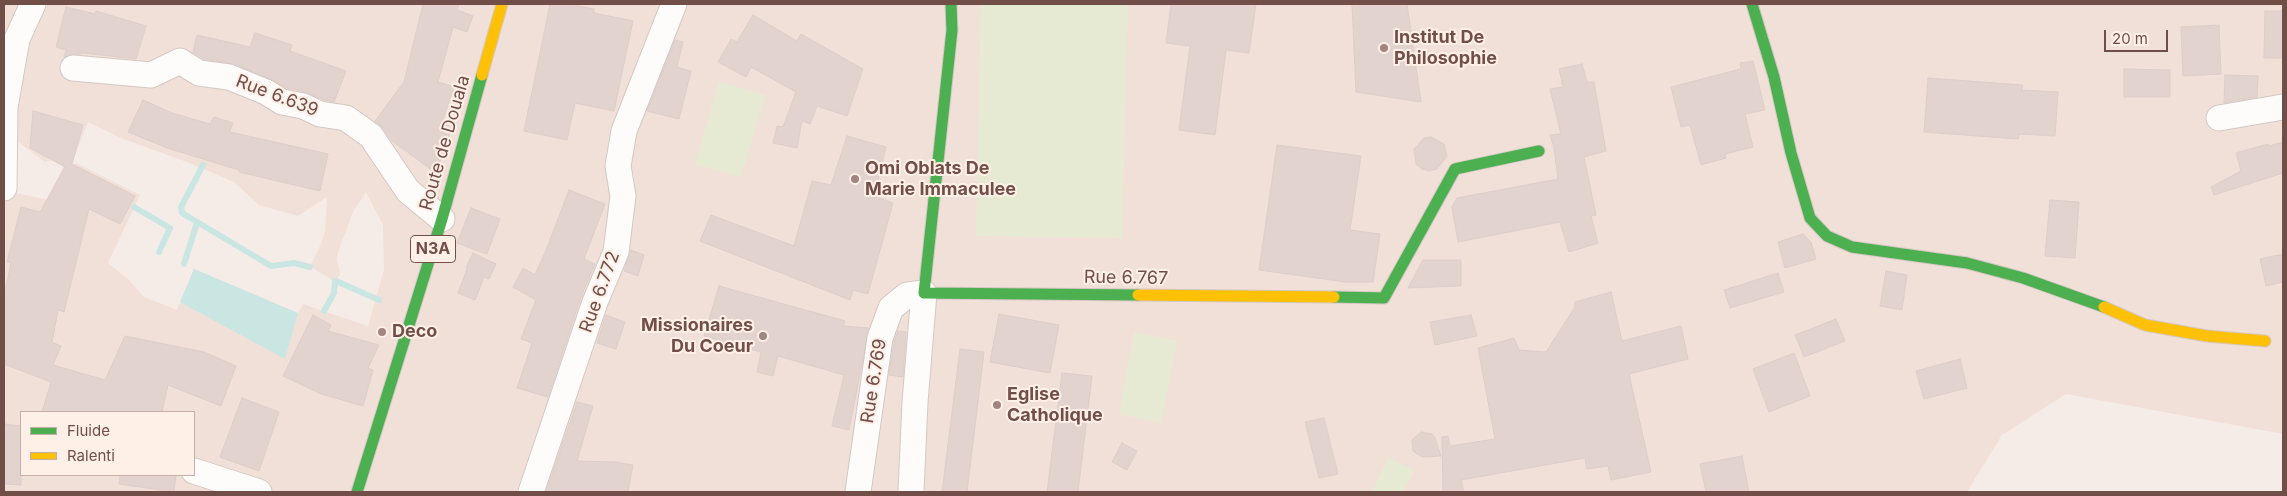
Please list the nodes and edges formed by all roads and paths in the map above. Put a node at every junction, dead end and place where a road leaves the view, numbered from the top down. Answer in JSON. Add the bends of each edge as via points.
{"nodes":[{"id":1,"x":33,"y":4,"type":"edge"},
{"id":2,"x":502,"y":4,"type":"edge"},
{"id":3,"x":674,"y":4,"type":"edge"},
{"id":4,"x":951,"y":4,"type":"edge"},
{"id":5,"x":1752,"y":4,"type":"edge"},
{"id":6,"x":73,"y":68,"type":"dead end"},
{"id":7,"x":2283,"y":107,"type":"edge"},
{"id":8,"x":2219,"y":118,"type":"dead end"},
{"id":9,"x":1539,"y":151,"type":"dead end"},
{"id":10,"x":4,"y":188,"type":"edge"},
{"id":11,"x":442,"y":218,"type":"junction"},
{"id":12,"x":924,"y":293,"type":"junction"},
{"id":13,"x":2265,"y":341,"type":"dead end"},
{"id":14,"x":195,"y":471,"type":"edge"},
{"id":15,"x":259,"y":492,"type":"edge"},
{"id":16,"x":357,"y":492,"type":"edge"},
{"id":17,"x":531,"y":492,"type":"edge"},
{"id":18,"x":858,"y":492,"type":"edge"},
{"id":19,"x":910,"y":492,"type":"edge"}],
"edges":[{"from":1,"to":10,"type":"street","via":[[16,39],[5,107]]},
{"from":2,"to":11,"type":"main road","name":"Route de Douala","number":"N3A"},
{"from":3,"to":17,"type":"street","name":"Rue 6.772","via":[[624,131],[618,166],[623,196],[616,252],[595,302]]},
{"from":4,"to":12,"type":"main road","via":[[952,30]]},
{"from":5,"to":13,"type":"main road","via":[[1810,218],[1828,236],[1852,247],[1967,263],[2023,278],[2145,325],[2207,336]]},
{"from":6,"to":11,"type":"street","name":"Rue 6.639","via":[[151,75],[180,61],[199,73],[229,77],[282,102],[346,118],[371,136],[408,191]]},
{"from":7,"to":8,"type":"street"},
{"from":9,"to":12,"type":"main road","name":"Rue 6.767","via":[[1455,169],[1384,298]]},
{"from":11,"to":16,"type":"main road","name":"Route de Douala","number":"N3A"},
{"from":12,"to":18,"type":"street","name":"Rue 6.769","via":[[907,295],[891,308],[880,338]]},
{"from":12,"to":19,"type":"street"},
{"from":14,"to":15,"type":"street"}]}
